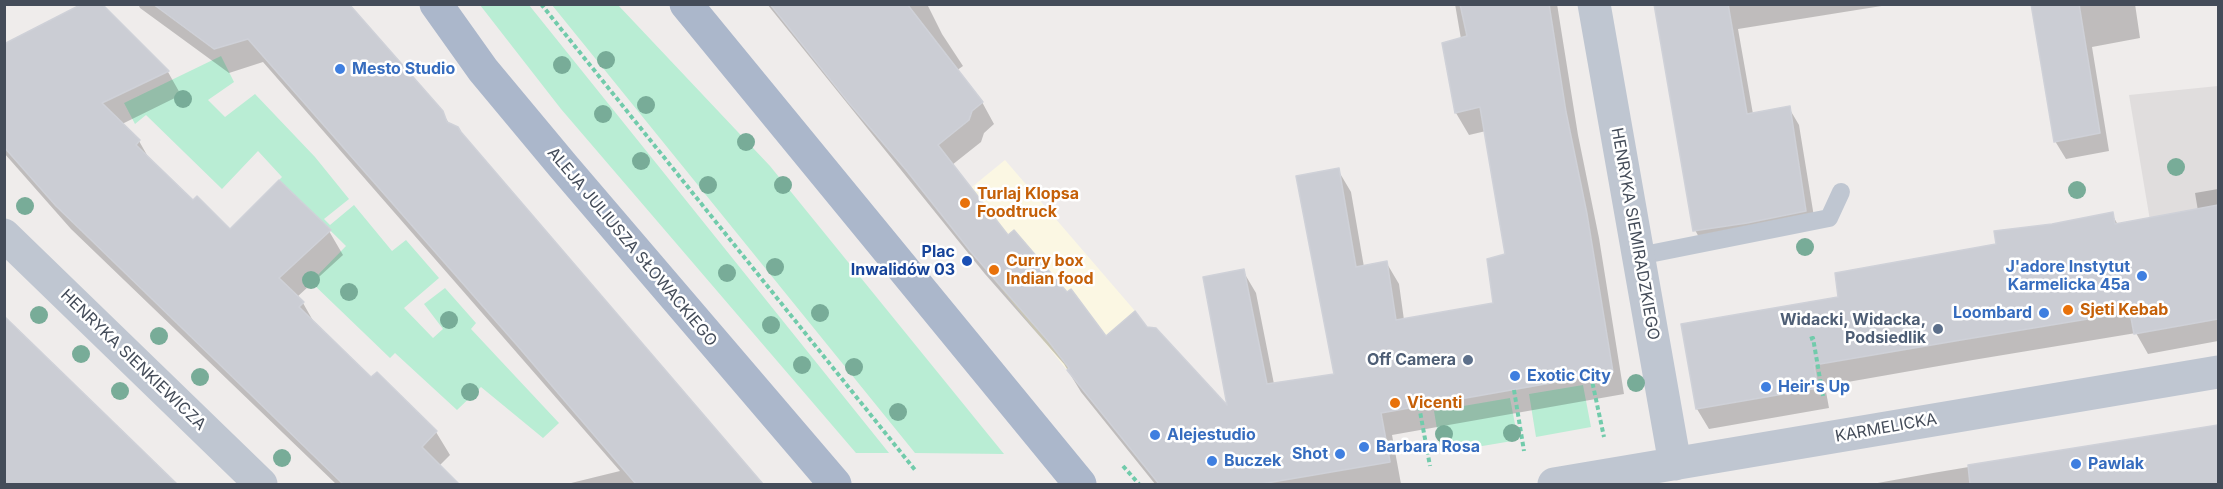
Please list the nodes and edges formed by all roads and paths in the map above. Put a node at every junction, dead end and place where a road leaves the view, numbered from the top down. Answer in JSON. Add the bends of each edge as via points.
{"nodes":[{"id":1,"x":436,"y":4,"type":"edge"},
{"id":2,"x":541,"y":4,"type":"edge"},
{"id":3,"x":686,"y":4,"type":"edge"},
{"id":4,"x":1594,"y":4,"type":"edge"},
{"id":5,"x":1841,"y":192,"type":"dead end"},
{"id":6,"x":4,"y":235,"type":"edge"},
{"id":7,"x":1639,"y":256,"type":"junction"},
{"id":8,"x":1810,"y":339,"type":"dead end"},
{"id":9,"x":2218,"y":372,"type":"edge"},
{"id":10,"x":1591,"y":376,"type":"dead end"},
{"id":11,"x":1514,"y":390,"type":"dead end"},
{"id":12,"x":1823,"y":396,"type":"dead end"},
{"id":13,"x":1419,"y":406,"type":"dead end"},
{"id":14,"x":1604,"y":438,"type":"dead end"},
{"id":15,"x":1524,"y":451,"type":"dead end"},
{"id":16,"x":1675,"y":464,"type":"junction"},
{"id":17,"x":1123,"y":466,"type":"dead end"},
{"id":18,"x":1430,"y":466,"type":"dead end"},
{"id":19,"x":915,"y":470,"type":"dead end"},
{"id":20,"x":261,"y":484,"type":"edge"},
{"id":21,"x":835,"y":484,"type":"edge"},
{"id":22,"x":1080,"y":484,"type":"edge"},
{"id":23,"x":1139,"y":484,"type":"edge"},
{"id":24,"x":1554,"y":484,"type":"edge"}],
"edges":[{"from":1,"to":21,"type":"main road","name":"ALEJA JULIUSZA SŁOWACKIEGO","via":[[483,70]]},
{"from":2,"to":19,"type":"path"},
{"from":3,"to":22,"type":"main road"},
{"from":4,"to":7,"type":"street","name":"HENRYKA SIEMIRADZKIEGO"},
{"from":5,"to":7,"type":"lane","via":[[1829,218]]},
{"from":6,"to":20,"type":"street","name":"HENRYKA SIENKIEWICZA"},
{"from":7,"to":16,"type":"street","name":"HENRYKA SIEMIRADZKIEGO"},
{"from":8,"to":12,"type":"path","via":[[1813,338]]},
{"from":9,"to":16,"type":"street","name":"KARMELICKA"},
{"from":10,"to":14,"type":"path"},
{"from":11,"to":15,"type":"path"},
{"from":13,"to":18,"type":"path"},
{"from":16,"to":24,"type":"street","name":"KARMELICKA"},
{"from":17,"to":23,"type":"path"}]}
